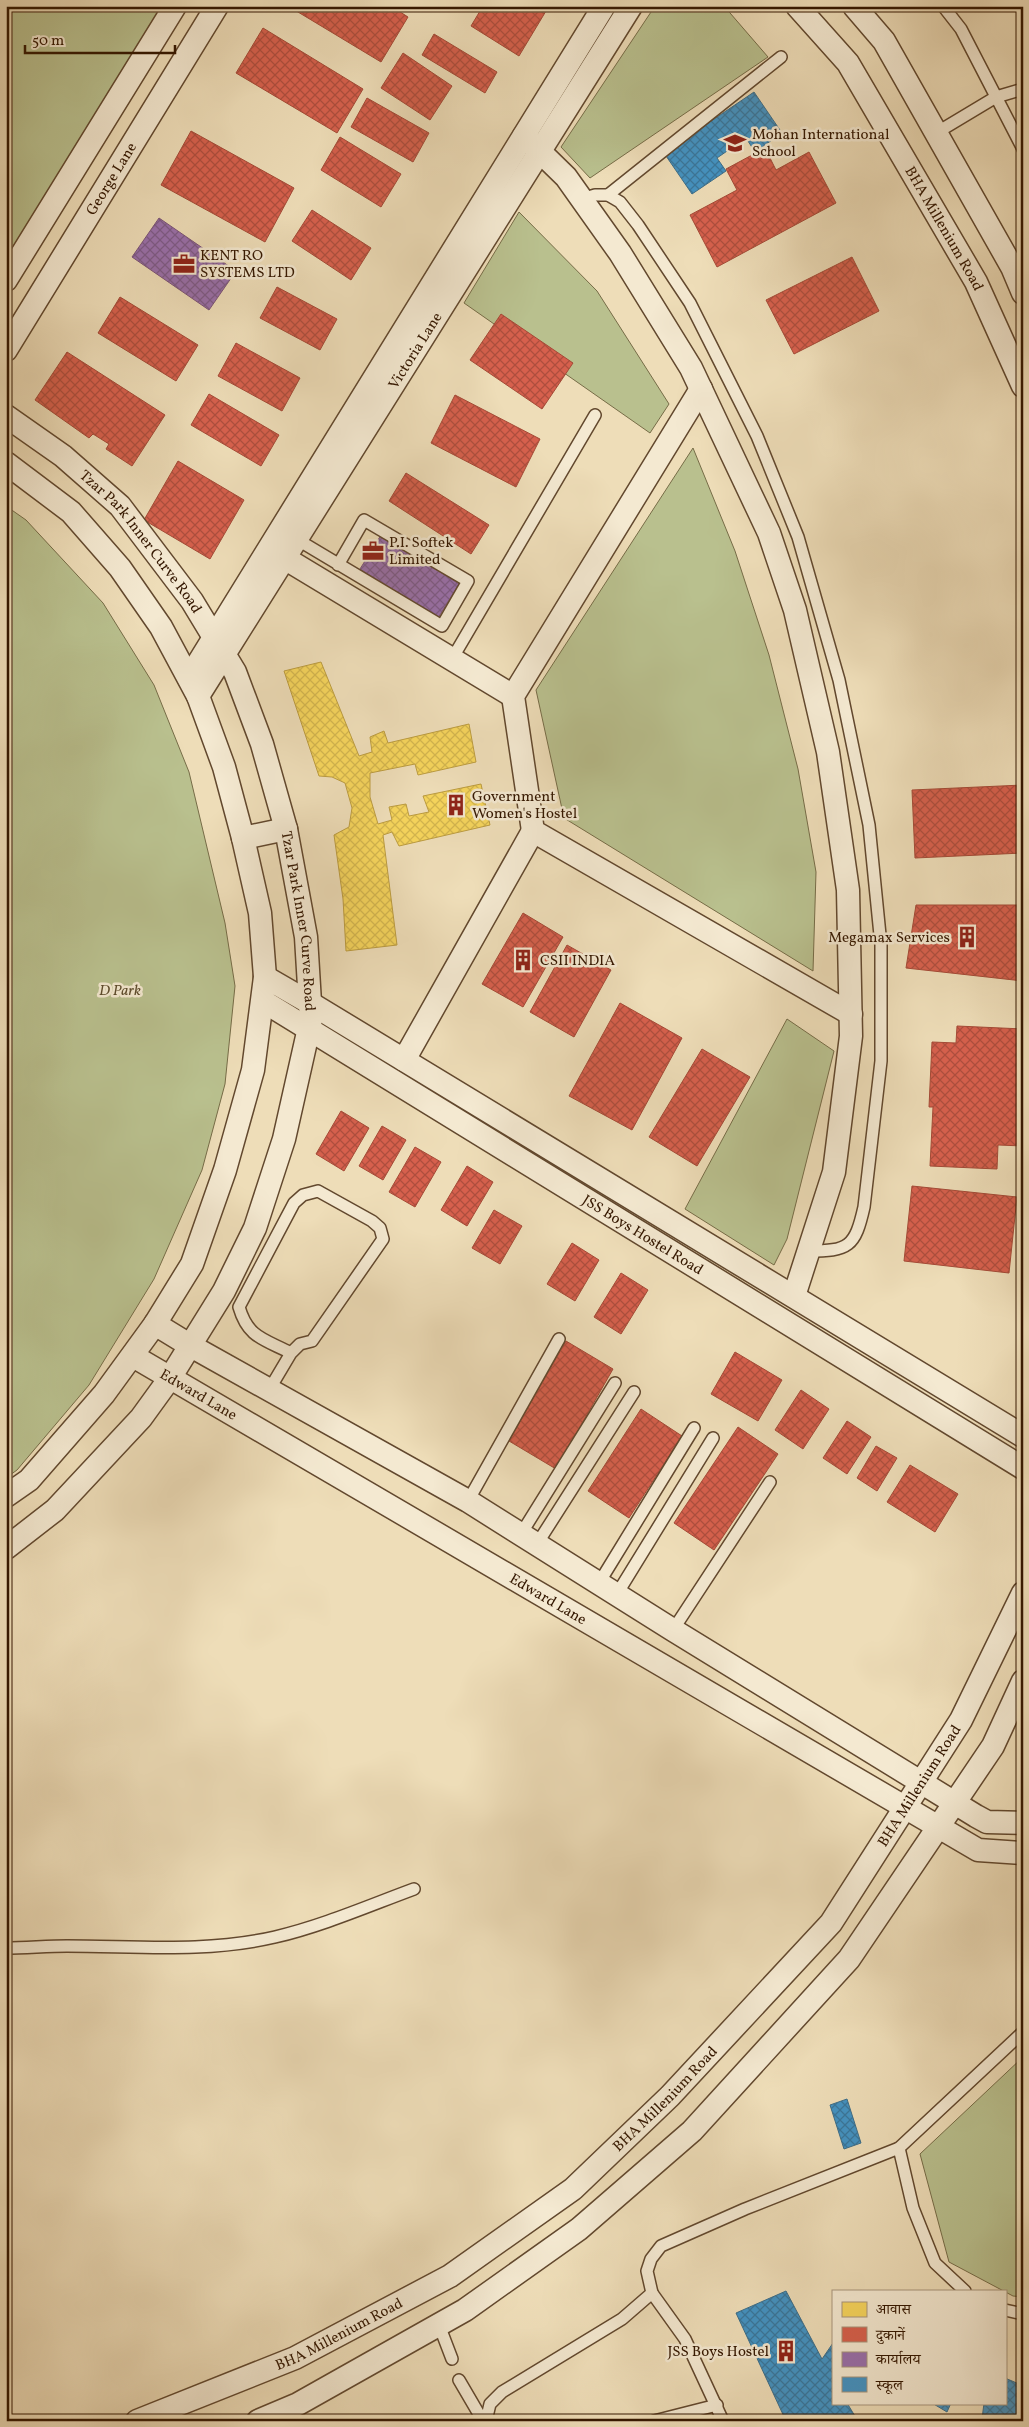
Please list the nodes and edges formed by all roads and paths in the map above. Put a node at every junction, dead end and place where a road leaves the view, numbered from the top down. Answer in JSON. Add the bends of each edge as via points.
{"nodes":[{"id":1,"x":174,"y":6,"type":"edge"},
{"id":2,"x":217,"y":6,"type":"edge"},
{"id":3,"x":604,"y":6,"type":"edge"},
{"id":4,"x":631,"y":6,"type":"edge"},
{"id":5,"x":796,"y":6,"type":"edge"},
{"id":6,"x":854,"y":6,"type":"edge"},
{"id":7,"x":943,"y":6,"type":"edge"},
{"id":8,"x":781,"y":57,"type":"dead end"},
{"id":9,"x":1023,"y":89,"type":"edge"},
{"id":10,"x":996,"y":96,"type":"junction"},
{"id":11,"x":936,"y":133,"type":"junction"},
{"id":12,"x":1019,"y":134,"type":"edge"},
{"id":13,"x":524,"y":136,"type":"junction"},
{"id":14,"x":1023,"y":149,"type":"edge"},
{"id":15,"x":540,"y":151,"type":"junction"},
{"id":16,"x":608,"y":195,"type":"junction"},
{"id":17,"x":582,"y":199,"type":"junction"},
{"id":18,"x":6,"y":280,"type":"edge"},
{"id":19,"x":1023,"y":293,"type":"edge"},
{"id":20,"x":6,"y":350,"type":"edge"},
{"id":21,"x":1023,"y":386,"type":"edge"},
{"id":22,"x":701,"y":389,"type":"junction"},
{"id":23,"x":595,"y":415,"type":"dead end"},
{"id":24,"x":6,"y":416,"type":"edge"},
{"id":25,"x":6,"y":463,"type":"edge"},
{"id":26,"x":292,"y":549,"type":"junction"},
{"id":27,"x":338,"y":565,"type":"junction"},
{"id":28,"x":219,"y":646,"type":"junction"},
{"id":29,"x":452,"y":659,"type":"junction"},
{"id":30,"x":193,"y":687,"type":"junction"},
{"id":31,"x":513,"y":696,"type":"junction"},
{"id":32,"x":286,"y":829,"type":"junction"},
{"id":33,"x":533,"y":831,"type":"junction"},
{"id":34,"x":244,"y":838,"type":"junction"},
{"id":35,"x":264,"y":977,"type":"junction"},
{"id":36,"x":263,"y":1001,"type":"junction"},
{"id":37,"x":310,"y":1002,"type":"junction"},
{"id":38,"x":850,"y":1014,"type":"junction"},
{"id":39,"x":310,"y":1032,"type":"junction"},
{"id":40,"x":404,"y":1060,"type":"junction"},
{"id":41,"x":808,"y":1251,"type":"junction"},
{"id":42,"x":727,"y":1256,"type":"junction"},
{"id":43,"x":714,"y":1279,"type":"junction"},
{"id":44,"x":794,"y":1296,"type":"junction"},
{"id":45,"x":155,"y":1324,"type":"junction"},
{"id":46,"x":559,"y":1339,"type":"dead end"},
{"id":47,"x":191,"y":1346,"type":"junction"},
{"id":48,"x":291,"y":1353,"type":"junction"},
{"id":49,"x":133,"y":1356,"type":"junction"},
{"id":50,"x":170,"y":1378,"type":"junction"},
{"id":51,"x":615,"y":1383,"type":"dead end"},
{"id":52,"x":269,"y":1390,"type":"junction"},
{"id":53,"x":634,"y":1392,"type":"dead end"},
{"id":54,"x":694,"y":1428,"type":"dead end"},
{"id":55,"x":1023,"y":1436,"type":"edge"},
{"id":56,"x":713,"y":1438,"type":"dead end"},
{"id":57,"x":1023,"y":1468,"type":"edge"},
{"id":58,"x":770,"y":1482,"type":"dead end"},
{"id":59,"x":6,"y":1496,"type":"edge"},
{"id":60,"x":468,"y":1501,"type":"junction"},
{"id":61,"x":529,"y":1539,"type":"junction"},
{"id":62,"x":6,"y":1548,"type":"edge"},
{"id":63,"x":608,"y":1589,"type":"junction"},
{"id":64,"x":1023,"y":1593,"type":"edge"},
{"id":65,"x":673,"y":1630,"type":"junction"},
{"id":66,"x":1023,"y":1681,"type":"edge"},
{"id":67,"x":922,"y":1781,"type":"junction"},
{"id":68,"x":955,"y":1804,"type":"junction"},
{"id":69,"x":906,"y":1807,"type":"junction"},
{"id":70,"x":1023,"y":1823,"type":"edge"},
{"id":71,"x":938,"y":1827,"type":"junction"},
{"id":72,"x":1023,"y":1852,"type":"edge"},
{"id":73,"x":414,"y":1889,"type":"dead end"},
{"id":74,"x":6,"y":1948,"type":"edge"},
{"id":75,"x":1023,"y":2032,"type":"edge"},
{"id":76,"x":900,"y":2148,"type":"junction"},
{"id":77,"x":964,"y":2290,"type":"edge"},
{"id":78,"x":652,"y":2293,"type":"junction"},
{"id":79,"x":1006,"y":2310,"type":"edge"},
{"id":80,"x":1023,"y":2314,"type":"edge"},
{"id":81,"x":439,"y":2325,"type":"junction"},
{"id":82,"x":452,"y":2359,"type":"dead end"},
{"id":83,"x":459,"y":2380,"type":"dead end"},
{"id":84,"x":717,"y":2405,"type":"junction"},
{"id":85,"x":137,"y":2421,"type":"edge"},
{"id":86,"x":258,"y":2421,"type":"edge"},
{"id":87,"x":485,"y":2421,"type":"edge"},
{"id":88,"x":654,"y":2421,"type":"edge"},
{"id":89,"x":723,"y":2421,"type":"edge"}],
"edges":[{"from":1,"to":18,"type":"street"},
{"from":2,"to":20,"type":"street","name":"George Lane"},
{"from":3,"to":13,"type":"street","name":"Victoria Lane"},
{"from":4,"to":15,"type":"street","name":"Victoria Lane"},
{"from":5,"to":21,"type":"street","name":"BHA Millenium Road","via":[[848,63],[976,282]]},
{"from":6,"to":11,"type":"street","via":[[884,40]]},
{"from":7,"to":10,"type":"lane","via":[[961,29]]},
{"from":8,"to":16,"type":"lane"},
{"from":9,"to":10,"type":"lane"},
{"from":10,"to":11,"type":"lane"},
{"from":10,"to":12,"type":"lane"},
{"from":11,"to":19,"type":"street","via":[[1012,267]]},
{"from":12,"to":14,"type":"lane"},
{"from":13,"to":15,"type":"street"},
{"from":13,"to":28,"type":"street","name":"Victoria Lane"},
{"from":15,"to":17,"type":"street"},
{"from":15,"to":26,"type":"street","name":"Victoria Lane"},
{"from":16,"to":17,"type":"lane"},
{"from":16,"to":41,"type":"lane","via":[[620,202],[638,225],[690,303],[764,454],[798,537],[839,680],[869,825],[882,945],[881,1061],[864,1208],[859,1231],[849,1245],[829,1251]]},
{"from":17,"to":22,"type":"street","via":[[630,269],[692,368]]},
{"from":22,"to":31,"type":"street"},
{"from":22,"to":38,"type":"street","via":[[769,533],[795,610],[828,752],[848,890]]},
{"from":23,"to":29,"type":"lane"},
{"from":24,"to":28,"type":"street","name":"Tzar Park Inner Curve Road","via":[[63,456],[120,506],[192,601]]},
{"from":25,"to":30,"type":"street","name":"Tzar Park Inner Curve Road","via":[[71,512],[120,568],[161,627]]},
{"from":26,"to":27,"type":"lane"},
{"from":26,"to":28,"type":"street","name":"Victoria Lane"},
{"from":26,"to":29,"type":"street"},
{"from":27,"to":27,"type":"lane","via":[[442,626],[468,581],[364,520]]},
{"from":28,"to":30,"type":"street","name":"Victoria Lane"},
{"from":28,"to":32,"type":"street","name":"Tzar Park Inner Curve Road","via":[[235,672],[262,744]]},
{"from":29,"to":31,"type":"street"},
{"from":30,"to":34,"type":"street","name":"Tzar Park Inner Curve Road","via":[[224,767]]},
{"from":31,"to":33,"type":"street"},
{"from":32,"to":34,"type":"street"},
{"from":32,"to":37,"type":"street","name":"Tzar Park Inner Curve Road","via":[[306,937]]},
{"from":33,"to":38,"type":"street"},
{"from":33,"to":40,"type":"street"},
{"from":34,"to":35,"type":"street","name":"Tzar Park Inner Curve Road","via":[[260,913]]},
{"from":35,"to":36,"type":"street","name":"Tzar Park Inner Curve Road"},
{"from":35,"to":37,"type":"street","name":"JSS Boys Hostel Road"},
{"from":36,"to":39,"type":"street","name":"JSS Boys Hostel Road"},
{"from":36,"to":45,"type":"street","name":"Tzar Park Inner Curve Road","via":[[253,1070],[225,1170],[192,1264]]},
{"from":37,"to":39,"type":"street","name":"Tzar Park Inner Curve Road"},
{"from":37,"to":40,"type":"street","name":"JSS Boys Hostel Road"},
{"from":38,"to":41,"type":"street","via":[[851,1036],[834,1172]]},
{"from":39,"to":43,"type":"street","name":"JSS Boys Hostel Road"},
{"from":39,"to":47,"type":"street","name":"Tzar Park Inner Curve Road","via":[[284,1139],[255,1228],[224,1291]]},
{"from":40,"to":42,"type":"street","name":"JSS Boys Hostel Road"},
{"from":41,"to":44,"type":"street"},
{"from":42,"to":43,"type":"street"},
{"from":42,"to":44,"type":"street","name":"JSS Boys Hostel Road"},
{"from":43,"to":57,"type":"street","name":"JSS Boys Hostel Road"},
{"from":44,"to":55,"type":"street","name":"JSS Boys Hostel Road"},
{"from":45,"to":47,"type":"street"},
{"from":45,"to":49,"type":"street","name":"Tzar Park Inner Curve Road"},
{"from":46,"to":60,"type":"lane"},
{"from":47,"to":50,"type":"street","name":"Tzar Park Inner Curve Road"},
{"from":47,"to":52,"type":"street"},
{"from":48,"to":48,"type":"lane","via":[[300,1344],[312,1341],[383,1239],[380,1228],[372,1221],[318,1191],[303,1195],[294,1203],[239,1307],[244,1323],[252,1333]]},
{"from":48,"to":52,"type":"lane"},
{"from":49,"to":50,"type":"street","name":"Edward Lane"},
{"from":49,"to":59,"type":"street","name":"Tzar Park Inner Curve Road","via":[[29,1480]]},
{"from":50,"to":62,"type":"street","name":"Tzar Park Inner Curve Road","via":[[141,1418],[55,1510]]},
{"from":50,"to":69,"type":"street","name":"Edward Lane"},
{"from":51,"to":61,"type":"lane"},
{"from":52,"to":60,"type":"street"},
{"from":53,"to":61,"type":"lane"},
{"from":54,"to":63,"type":"lane"},
{"from":56,"to":63,"type":"lane"},
{"from":58,"to":65,"type":"lane"},
{"from":60,"to":61,"type":"street"},
{"from":61,"to":63,"type":"street"},
{"from":63,"to":65,"type":"street"},
{"from":64,"to":67,"type":"street","name":"BHA Millenium Road","via":[[961,1720]]},
{"from":65,"to":67,"type":"street"},
{"from":66,"to":68,"type":"street","via":[[993,1746]]},
{"from":67,"to":68,"type":"street"},
{"from":67,"to":69,"type":"street","name":"BHA Millenium Road"},
{"from":68,"to":70,"type":"street","via":[[987,1822]]},
{"from":68,"to":71,"type":"street"},
{"from":69,"to":71,"type":"street","name":"Edward Lane"},
{"from":69,"to":85,"type":"street","name":"BHA Millenium Road","via":[[831,1923],[670,2096],[573,2189],[450,2276],[295,2358]]},
{"from":71,"to":72,"type":"street","name":"Edward Lane","via":[[978,1850]]},
{"from":71,"to":81,"type":"street","via":[[849,1958],[692,2131],[579,2229]]},
{"from":73,"to":74,"type":"lane","via":[[332,1920],[274,1937],[222,1945]]},
{"from":75,"to":76,"type":"lane"},
{"from":76,"to":77,"type":"lane","via":[[913,2208],[935,2263]]},
{"from":76,"to":78,"type":"lane","via":[[745,2208],[661,2246],[647,2271]]},
{"from":78,"to":84,"type":"lane","via":[[685,2339]]},
{"from":78,"to":87,"type":"lane","via":[[622,2319],[502,2392],[490,2404]]},
{"from":79,"to":80,"type":"lane"},
{"from":81,"to":82,"type":"lane"},
{"from":81,"to":86,"type":"street","via":[[298,2404]]},
{"from":83,"to":87,"type":"lane"},
{"from":84,"to":88,"type":"lane"},
{"from":84,"to":89,"type":"lane"}]}
